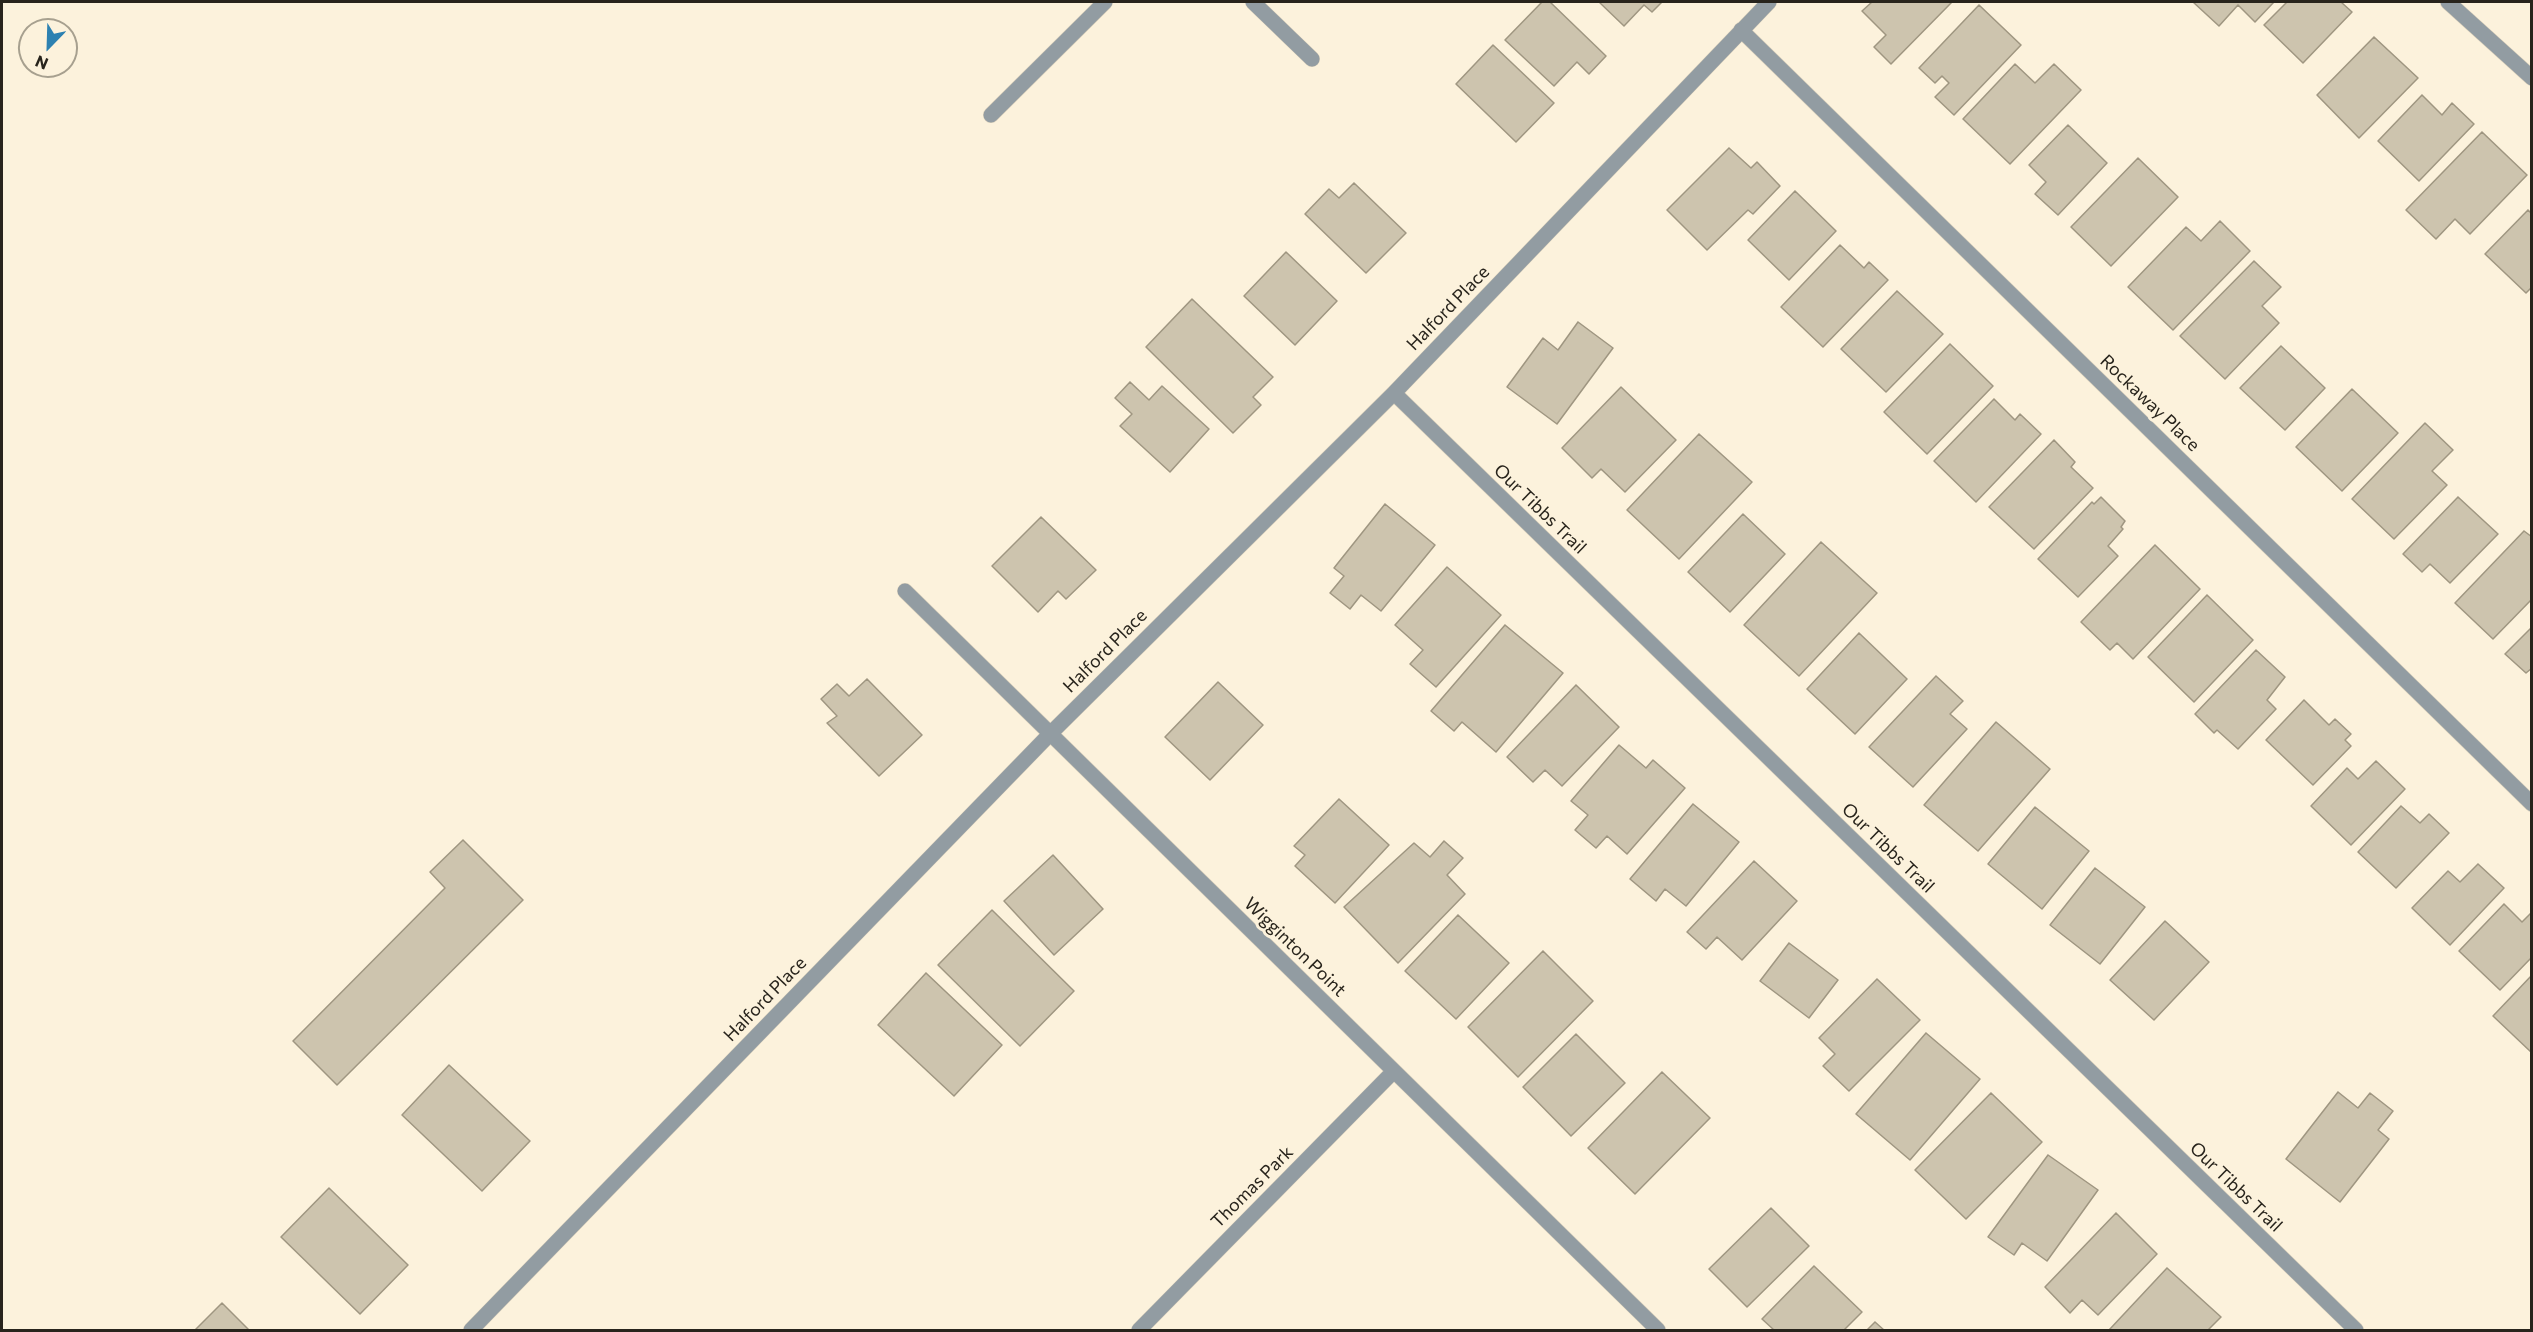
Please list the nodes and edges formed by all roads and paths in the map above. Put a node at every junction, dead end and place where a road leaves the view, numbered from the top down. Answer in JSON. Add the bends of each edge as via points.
{"nodes":[{"id":1,"x":1105,"y":2,"type":"edge"},
{"id":2,"x":1253,"y":2,"type":"edge"},
{"id":3,"x":1769,"y":2,"type":"edge"},
{"id":4,"x":2448,"y":2,"type":"edge"},
{"id":5,"x":1741,"y":30,"type":"junction"},
{"id":6,"x":1312,"y":59,"type":"dead end"},
{"id":7,"x":2532,"y":78,"type":"edge"},
{"id":8,"x":991,"y":115,"type":"dead end"},
{"id":9,"x":1394,"y":393,"type":"junction"},
{"id":10,"x":905,"y":591,"type":"dead end"},
{"id":11,"x":1050,"y":734,"type":"junction"},
{"id":12,"x":2532,"y":804,"type":"edge"},
{"id":13,"x":1394,"y":1071,"type":"junction"},
{"id":14,"x":471,"y":1330,"type":"edge"},
{"id":15,"x":1139,"y":1330,"type":"edge"},
{"id":16,"x":1658,"y":1330,"type":"edge"},
{"id":17,"x":2356,"y":1330,"type":"edge"}],
"edges":[{"from":1,"to":8,"type":"street"},
{"from":2,"to":6,"type":"street"},
{"from":3,"to":5,"type":"street","name":"Halford Place"},
{"from":4,"to":7,"type":"street"},
{"from":5,"to":9,"type":"street","name":"Halford Place"},
{"from":5,"to":12,"type":"street","name":"Rockaway Place"},
{"from":9,"to":11,"type":"street","name":"Halford Place"},
{"from":9,"to":17,"type":"street","name":"Our Tibbs Trail"},
{"from":10,"to":11,"type":"street","name":"Wigginton Point"},
{"from":11,"to":13,"type":"street","name":"Wigginton Point"},
{"from":11,"to":14,"type":"street","name":"Halford Place"},
{"from":13,"to":15,"type":"street","name":"Thomas Park"},
{"from":13,"to":16,"type":"street","name":"Wigginton Point"}]}
